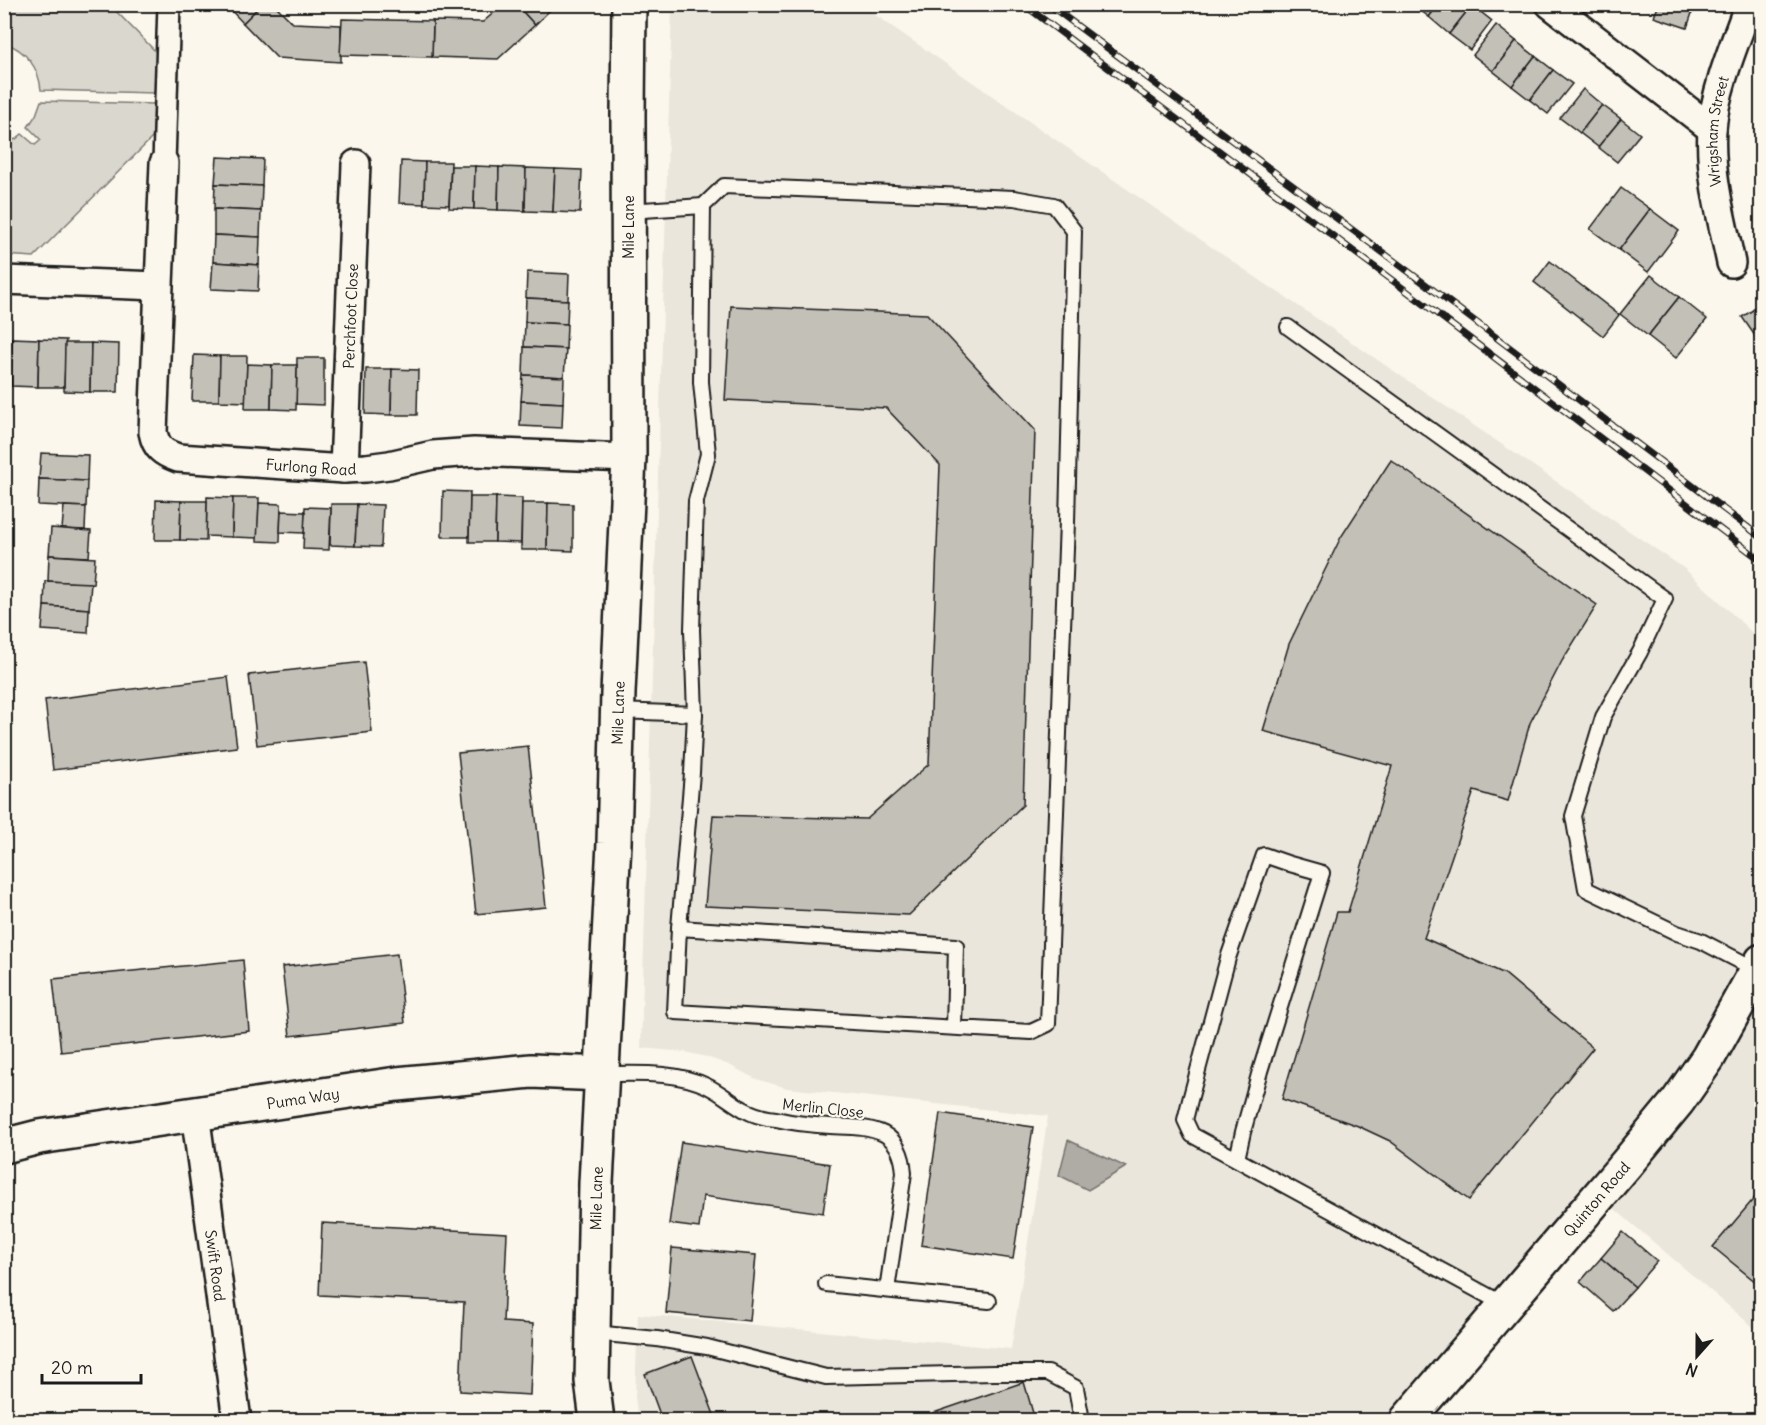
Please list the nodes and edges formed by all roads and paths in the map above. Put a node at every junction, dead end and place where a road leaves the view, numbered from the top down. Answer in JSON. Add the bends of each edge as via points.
{"nodes":[{"id":1,"x":169,"y":4,"type":"edge"},
{"id":2,"x":629,"y":4,"type":"edge"},
{"id":3,"x":1550,"y":4,"type":"edge"},
{"id":4,"x":1749,"y":4,"type":"edge"},
{"id":5,"x":1712,"y":129,"type":"junction"},
{"id":6,"x":164,"y":163,"type":"joint"},
{"id":7,"x":356,"y":164,"type":"dead end"},
{"id":8,"x":703,"y":206,"type":"junction"},
{"id":9,"x":628,"y":211,"type":"junction"},
{"id":10,"x":1731,"y":263,"type":"dead end"},
{"id":11,"x":4,"y":280,"type":"edge"},
{"id":12,"x":158,"y":286,"type":"junction"},
{"id":13,"x":1288,"y":327,"type":"dead end"},
{"id":14,"x":629,"y":458,"type":"junction"},
{"id":15,"x":344,"y":469,"type":"junction"},
{"id":16,"x":618,"y":711,"type":"junction"},
{"id":17,"x":695,"y":714,"type":"junction"},
{"id":18,"x":679,"y":928,"type":"junction"},
{"id":19,"x":1760,"y":968,"type":"edge"},
{"id":20,"x":954,"y":1028,"type":"junction"},
{"id":21,"x":603,"y":1074,"type":"junction"},
{"id":22,"x":195,"y":1113,"type":"junction"},
{"id":23,"x":4,"y":1146,"type":"edge"},
{"id":24,"x":1237,"y":1159,"type":"junction"},
{"id":25,"x":826,"y":1284,"type":"dead end"},
{"id":26,"x":887,"y":1290,"type":"junction"},
{"id":27,"x":989,"y":1301,"type":"dead end"},
{"id":28,"x":1505,"y":1305,"type":"junction"},
{"id":29,"x":594,"y":1333,"type":"junction"},
{"id":30,"x":237,"y":1420,"type":"edge"},
{"id":31,"x":597,"y":1420,"type":"edge"},
{"id":32,"x":1082,"y":1420,"type":"edge"},
{"id":33,"x":1407,"y":1420,"type":"edge"}],
"edges":[{"from":1,"to":6,"type":"street","name":"Furlong Road"},
{"from":2,"to":9,"type":"street","name":"Mile Lane"},
{"from":3,"to":5,"type":"street"},
{"from":4,"to":5,"type":"street","name":"Wrigsham Street","via":[[1726,69]]},
{"from":5,"to":10,"type":"street","name":"Wrigsham Street","via":[[1717,189]]},
{"from":6,"to":12,"type":"street","name":"Furlong Road"},
{"from":7,"to":15,"type":"street","name":"Perchfoot Close"},
{"from":8,"to":9,"type":"lane"},
{"from":8,"to":17,"type":"lane","via":[[701,382],[708,454],[696,501],[692,630]]},
{"from":8,"to":20,"type":"lane","via":[[724,186],[1014,198],[1054,205],[1074,231],[1048,1024],[1031,1032]]},
{"from":9,"to":14,"type":"street","name":"Mile Lane"},
{"from":11,"to":12,"type":"street"},
{"from":12,"to":15,"type":"street","name":"Furlong Road","via":[[153,432],[159,449],[178,458]]},
{"from":13,"to":19,"type":"lane","via":[[1665,599],[1603,717],[1573,816],[1586,889]]},
{"from":14,"to":15,"type":"street","name":"Furlong Road","via":[[474,452]]},
{"from":14,"to":16,"type":"street","name":"Mile Lane"},
{"from":16,"to":17,"type":"lane"},
{"from":16,"to":21,"type":"street","name":"Mile Lane"},
{"from":17,"to":18,"type":"lane"},
{"from":18,"to":20,"type":"lane","via":[[956,946]]},
{"from":18,"to":20,"type":"lane","via":[[675,1012]]},
{"from":19,"to":28,"type":"street","name":"Quinton Road","via":[[1678,1101]]},
{"from":21,"to":22,"type":"street","name":"Puma Way","via":[[531,1071],[397,1084]]},
{"from":21,"to":26,"type":"lane","name":"Merlin Close","via":[[685,1079],[705,1085],[760,1116],[859,1127],[885,1135],[903,1158],[904,1173]]},
{"from":21,"to":29,"type":"street","name":"Mile Lane"},
{"from":22,"to":23,"type":"street","name":"Puma Way"},
{"from":22,"to":30,"type":"street","name":"Swift Road"},
{"from":24,"to":24,"type":"lane","via":[[1260,1071],[1322,873],[1264,855],[1228,958],[1185,1120],[1192,1136]]},
{"from":24,"to":28,"type":"lane"},
{"from":25,"to":26,"type":"lane"},
{"from":26,"to":27,"type":"lane"},
{"from":28,"to":33,"type":"street","name":"Quinton Road"},
{"from":29,"to":31,"type":"street","name":"Mile Lane","via":[[592,1381]]},
{"from":29,"to":32,"type":"lane","via":[[707,1347],[826,1377],[1048,1373],[1076,1388]]}]}
